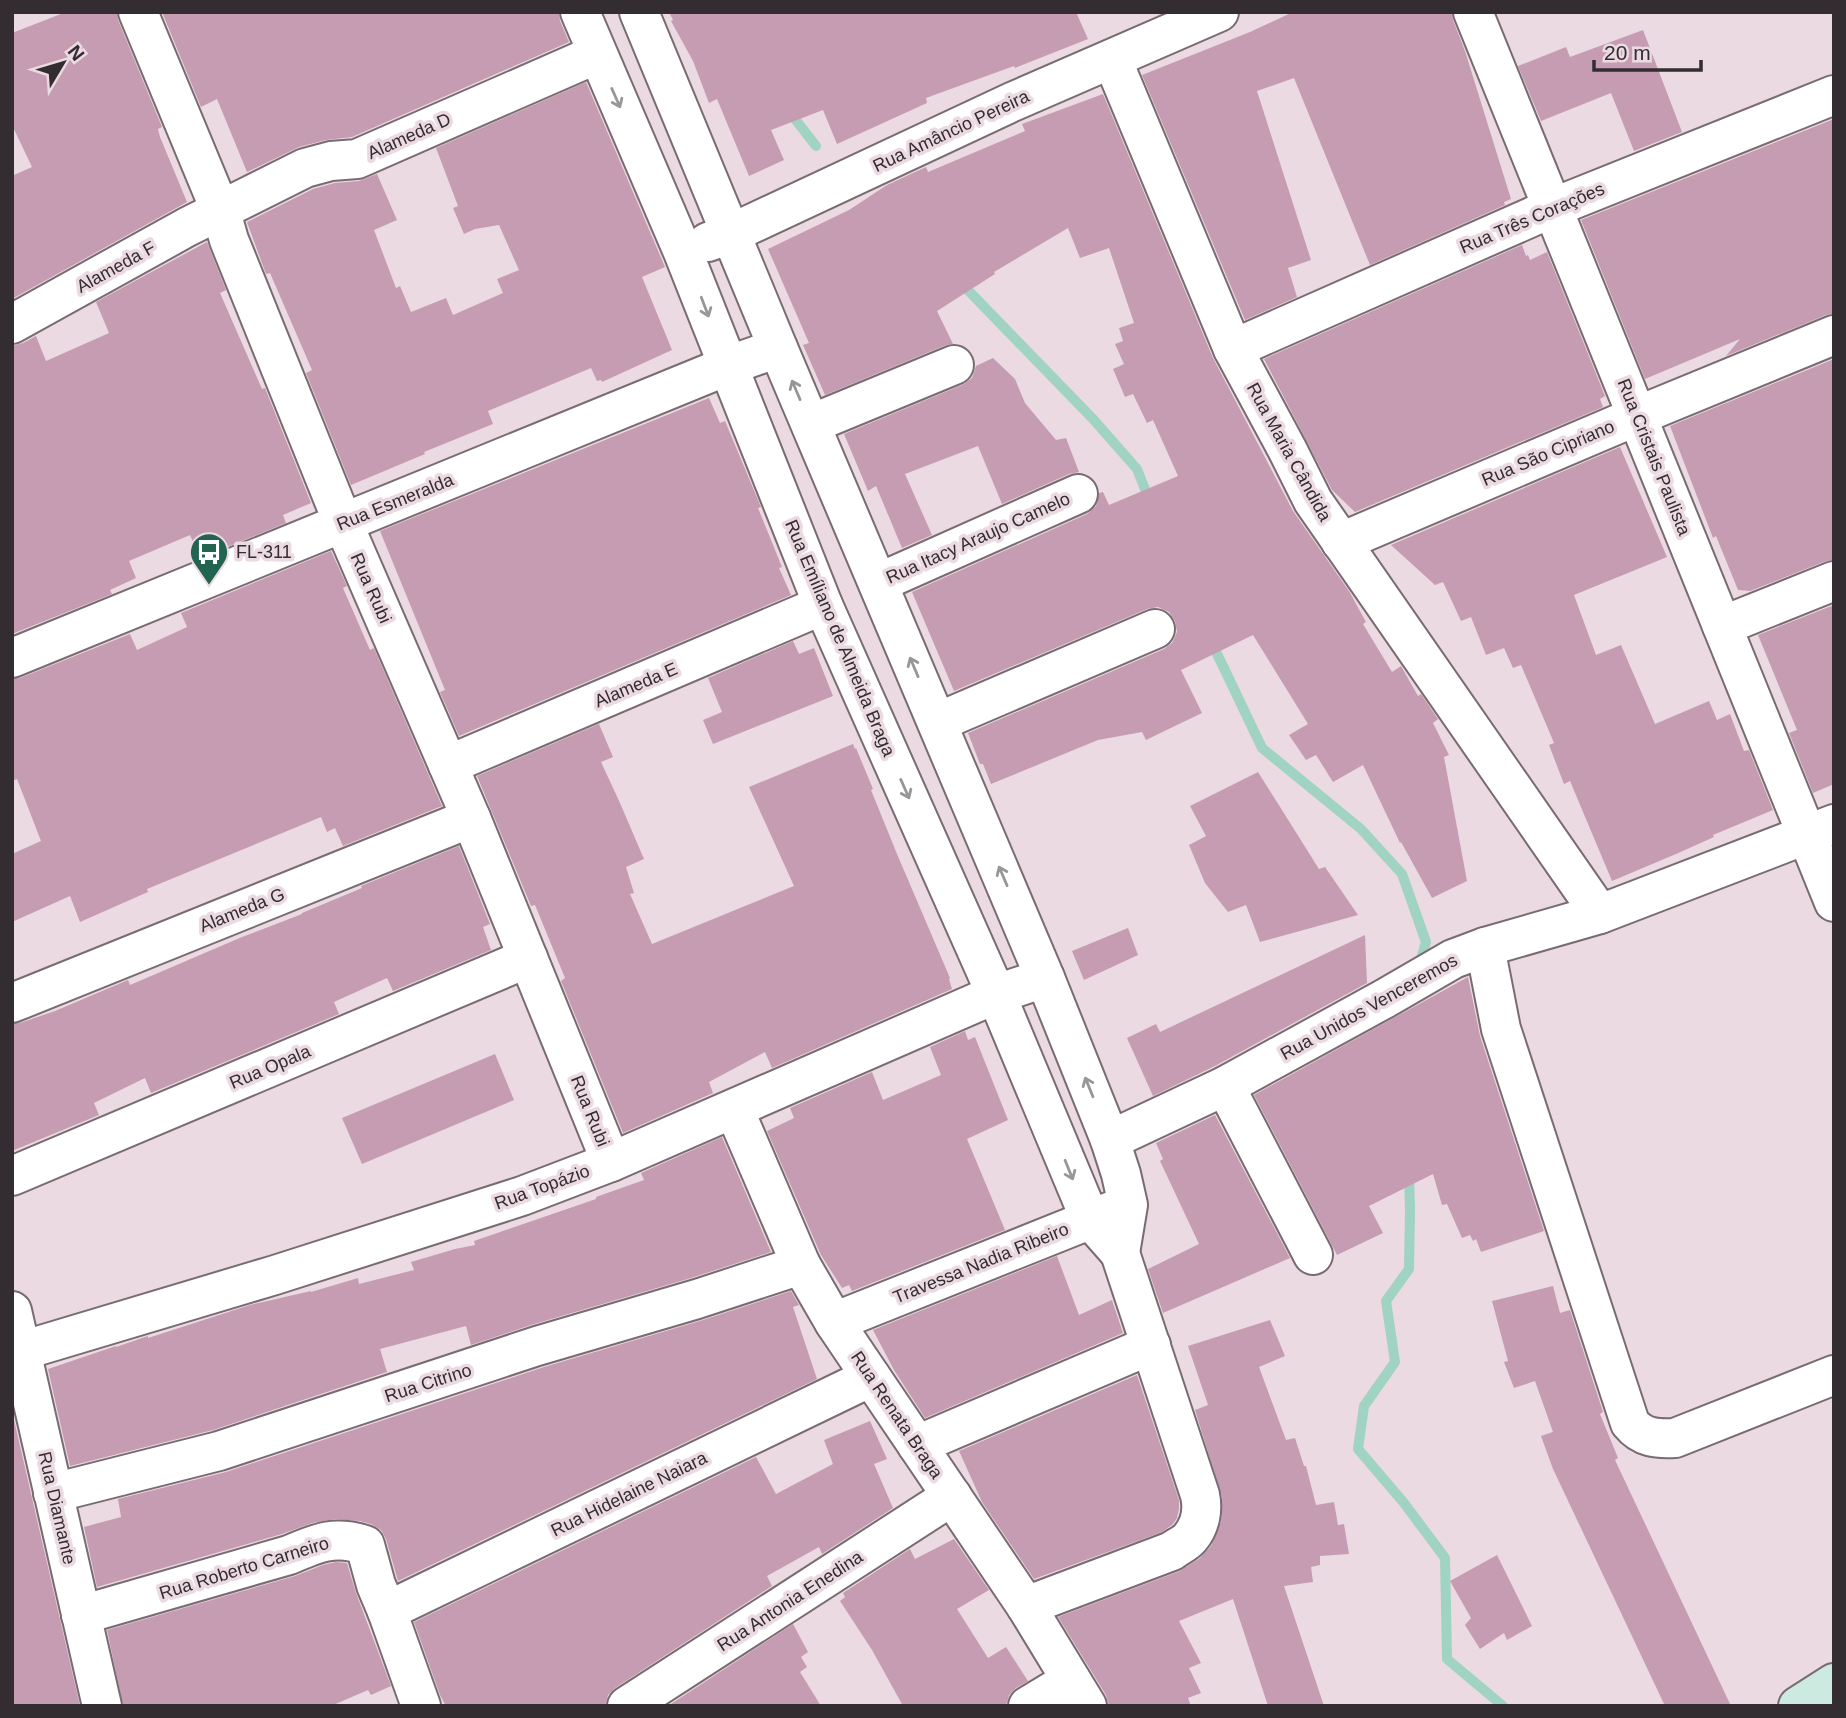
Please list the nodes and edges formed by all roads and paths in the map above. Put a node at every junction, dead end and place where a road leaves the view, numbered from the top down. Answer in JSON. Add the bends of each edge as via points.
{"nodes":[{"id":1,"x":138,"y":12,"type":"edge"},
{"id":2,"x":580,"y":12,"type":"edge"},
{"id":3,"x":639,"y":12,"type":"edge"},
{"id":4,"x":1219,"y":12,"type":"edge"},
{"id":5,"x":1473,"y":12,"type":"edge"},
{"id":6,"x":597,"y":54,"type":"junction"},
{"id":7,"x":1112,"y":59,"type":"junction"},
{"id":8,"x":1834,"y":95,"type":"edge"},
{"id":9,"x":1552,"y":208,"type":"junction"},
{"id":10,"x":221,"y":212,"type":"junction"},
{"id":11,"x":732,"y":233,"type":"junction"},
{"id":12,"x":683,"y":252,"type":"junction"},
{"id":13,"x":12,"y":324,"type":"edge"},
{"id":14,"x":1834,"y":335,"type":"edge"},
{"id":15,"x":778,"y":348,"type":"junction"},
{"id":16,"x":1233,"y":349,"type":"junction"},
{"id":17,"x":954,"y":365,"type":"dead end"},
{"id":18,"x":727,"y":366,"type":"junction"},
{"id":19,"x":1637,"y":416,"type":"junction"},
{"id":20,"x":811,"y":424,"type":"junction"},
{"id":21,"x":1079,"y":494,"type":"dead end"},
{"id":22,"x":343,"y":523,"type":"junction"},
{"id":23,"x":1341,"y":542,"type":"junction"},
{"id":24,"x":1834,"y":581,"type":"edge"},
{"id":25,"x":877,"y":583,"type":"junction"},
{"id":26,"x":823,"y":605,"type":"junction"},
{"id":27,"x":1722,"y":626,"type":"junction"},
{"id":28,"x":1155,"y":629,"type":"dead end"},
{"id":29,"x":12,"y":658,"type":"edge"},
{"id":30,"x":938,"y":722,"type":"junction"},
{"id":31,"x":448,"y":765,"type":"junction"},
{"id":32,"x":471,"y":818,"type":"junction"},
{"id":33,"x":1820,"y":830,"type":"edge"},
{"id":34,"x":1834,"y":902,"type":"edge"},
{"id":35,"x":1600,"y":914,"type":"junction"},
{"id":36,"x":1469,"y":953,"type":"junction"},
{"id":37,"x":528,"y":958,"type":"junction"},
{"id":38,"x":1045,"y":978,"type":"junction"},
{"id":39,"x":996,"y":994,"type":"junction"},
{"id":40,"x":12,"y":1003,"type":"edge"},
{"id":41,"x":1225,"y":1086,"type":"junction"},
{"id":42,"x":734,"y":1109,"type":"junction"},
{"id":43,"x":1110,"y":1140,"type":"junction"},
{"id":44,"x":611,"y":1162,"type":"junction"},
{"id":45,"x":12,"y":1176,"type":"edge"},
{"id":46,"x":1128,"y":1205,"type":"junction"},
{"id":47,"x":1090,"y":1219,"type":"junction"},
{"id":48,"x":1120,"y":1252,"type":"junction"},
{"id":49,"x":1313,"y":1255,"type":"dead end"},
{"id":50,"x":801,"y":1265,"type":"junction"},
{"id":51,"x":12,"y":1311,"type":"edge"},
{"id":52,"x":834,"y":1322,"type":"junction"},
{"id":53,"x":1151,"y":1345,"type":"junction"},
{"id":54,"x":21,"y":1351,"type":"junction"},
{"id":55,"x":1834,"y":1375,"type":"edge"},
{"id":56,"x":871,"y":1377,"type":"junction"},
{"id":57,"x":917,"y":1445,"type":"junction"},
{"id":58,"x":53,"y":1493,"type":"junction"},
{"id":59,"x":952,"y":1496,"type":"junction"},
{"id":60,"x":1026,"y":1606,"type":"junction"},
{"id":61,"x":387,"y":1611,"type":"junction"},
{"id":62,"x":81,"y":1615,"type":"junction"},
{"id":63,"x":1079,"y":1693,"type":"edge"},
{"id":64,"x":419,"y":1705,"type":"edge"},
{"id":65,"x":102,"y":1706,"type":"edge"},
{"id":66,"x":627,"y":1706,"type":"edge"},
{"id":67,"x":1028,"y":1706,"type":"edge"}],
"edges":[{"from":1,"to":10,"type":"street","name":"Rua Rubi"},
{"from":2,"to":6,"type":"street","name":"Rua Emíliano de Almeida Braga"},
{"from":3,"to":11,"type":"street","name":"Rua Emíliano de Almeida Braga"},
{"from":4,"to":7,"type":"street","name":"Rua Amâncio Pereira"},
{"from":5,"to":9,"type":"street","name":"Rua Cristais Paulista"},
{"from":6,"to":10,"type":"street","name":"Alameda D","via":[[357,159],[305,168]]},
{"from":6,"to":12,"type":"street","name":"Rua Emíliano de Almeida Braga","one_way":true},
{"from":7,"to":11,"type":"street","name":"Rua Amâncio Pereira"},
{"from":7,"to":16,"type":"street","name":"Rua Maria Cândida"},
{"from":8,"to":9,"type":"street","name":"Rua Três Corações"},
{"from":9,"to":16,"type":"street","name":"Rua Três Corações"},
{"from":9,"to":19,"type":"street","name":"Rua Cristais Paulista"},
{"from":10,"to":13,"type":"street","name":"Alameda F"},
{"from":10,"to":22,"type":"street","name":"Rua Rubi"},
{"from":11,"to":12,"type":"street","name":"Rua Amâncio Pereira"},
{"from":11,"to":15,"type":"street","name":"Rua Emíliano de Almeida Braga"},
{"from":12,"to":18,"type":"street","name":"Rua Emíliano de Almeida Braga","one_way":true},
{"from":14,"to":19,"type":"street","name":"Rua São Cipriano"},
{"from":15,"to":18,"type":"street","name":"Rua Esmeralda"},
{"from":20,"to":15,"type":"street","name":"Rua Emíliano de Almeida Braga","one_way":true},
{"from":16,"to":23,"type":"street","name":"Rua Maria Cândida","via":[[1313,501]]},
{"from":17,"to":20,"type":"street"},
{"from":18,"to":22,"type":"street","name":"Rua Esmeralda"},
{"from":18,"to":26,"type":"street","name":"Rua Emíliano de Almeida Braga"},
{"from":19,"to":23,"type":"street","name":"Rua São Cipriano"},
{"from":19,"to":27,"type":"street","name":"Rua Cristais Paulista"},
{"from":20,"to":25,"type":"street","name":"Rua Emíliano de Almeida Braga"},
{"from":21,"to":25,"type":"street","name":"Rua Itacy Araujo Camelo"},
{"from":22,"to":29,"type":"street","name":"Rua Esmeralda"},
{"from":22,"to":31,"type":"street","name":"Rua Rubi"},
{"from":23,"to":35,"type":"street","name":"Rua Maria Cândida"},
{"from":24,"to":27,"type":"street"},
{"from":30,"to":25,"type":"street","name":"Rua Emíliano de Almeida Braga","one_way":true},
{"from":26,"to":31,"type":"street","name":"Alameda E"},
{"from":26,"to":39,"type":"street","name":"Rua Emíliano de Almeida Braga","one_way":true},
{"from":27,"to":33,"type":"street","name":"Rua Cristais Paulista"},
{"from":28,"to":30,"type":"street"},
{"from":38,"to":30,"type":"street","name":"Rua Emíliano de Almeida Braga","one_way":true},
{"from":31,"to":32,"type":"street","name":"Rua Rubi"},
{"from":32,"to":37,"type":"street","name":"Rua Rubi"},
{"from":32,"to":40,"type":"street","name":"Alameda G"},
{"from":33,"to":34,"type":"street","name":"Rua Cristais Paulista"},
{"from":33,"to":35,"type":"street","name":"Rua Unidos Venceremos"},
{"from":35,"to":36,"type":"street","name":"Rua Unidos Venceremos"},
{"from":36,"to":41,"type":"street","name":"Rua Unidos Venceremos"},
{"from":36,"to":55,"type":"street","via":[[1501,1029],[1636,1430],[1659,1439],[1675,1438]]},
{"from":37,"to":44,"type":"street","name":"Rua Rubi"},
{"from":37,"to":45,"type":"street","name":"Rua Opala"},
{"from":38,"to":39,"type":"street","name":"Rua Topázio"},
{"from":43,"to":38,"type":"street","name":"Rua Emíliano de Almeida Braga","one_way":true},
{"from":39,"to":42,"type":"street","name":"Rua Topázio"},
{"from":39,"to":47,"type":"street","name":"Rua Emíliano de Almeida Braga","one_way":true},
{"from":41,"to":43,"type":"street","name":"Rua Unidos Venceremos"},
{"from":41,"to":49,"type":"street"},
{"from":42,"to":44,"type":"street","name":"Rua Topázio"},
{"from":42,"to":50,"type":"street","name":"Rua Renata Braga"},
{"from":43,"to":46,"type":"street","name":"Rua Emíliano de Almeida Braga"},
{"from":44,"to":54,"type":"street","name":"Rua Topázio","via":[[387,1240]]},
{"from":46,"to":47,"type":"street","name":"Travessa Nadia Ribeiro"},
{"from":46,"to":48,"type":"street","name":"Rua Emíliano de Almeida Braga"},
{"from":47,"to":48,"type":"street","name":"Rua Emíliano de Almeida Braga"},
{"from":47,"to":52,"type":"street","name":"Travessa Nadia Ribeiro"},
{"from":48,"to":53,"type":"street","name":"Rua Emíliano de Almeida Braga"},
{"from":50,"to":52,"type":"street","name":"Rua Renata Braga"},
{"from":50,"to":58,"type":"street","name":"Rua Citrino","via":[[219,1451]]},
{"from":51,"to":54,"type":"street","name":"Rua Diamante"},
{"from":52,"to":56,"type":"street","name":"Rua Renata Braga"},
{"from":53,"to":57,"type":"street"},
{"from":53,"to":60,"type":"street","name":"Rua Emíliano de Almeida Braga","via":[[1200,1494],[1200,1519],[1190,1538],[1172,1551]]},
{"from":54,"to":58,"type":"street","name":"Rua Diamante"},
{"from":56,"to":57,"type":"street","name":"Rua Renata Braga"},
{"from":56,"to":61,"type":"street","name":"Rua Hidelaine Naiara"},
{"from":57,"to":59,"type":"street","name":"Rua Renata Braga"},
{"from":58,"to":62,"type":"street","name":"Rua Diamante"},
{"from":59,"to":60,"type":"street","name":"Rua Renata Braga"},
{"from":59,"to":66,"type":"street","name":"Rua Antonia Enedina"},
{"from":60,"to":63,"type":"street","name":"Rua Renata Braga"},
{"from":61,"to":62,"type":"street","name":"Rua Roberto Carneiro","via":[[365,1545],[335,1539]]},
{"from":61,"to":64,"type":"street","name":"Rua Roberto Carneiro"},
{"from":62,"to":65,"type":"street","name":"Rua Diamante"},
{"from":63,"to":67,"type":"street"}]}
